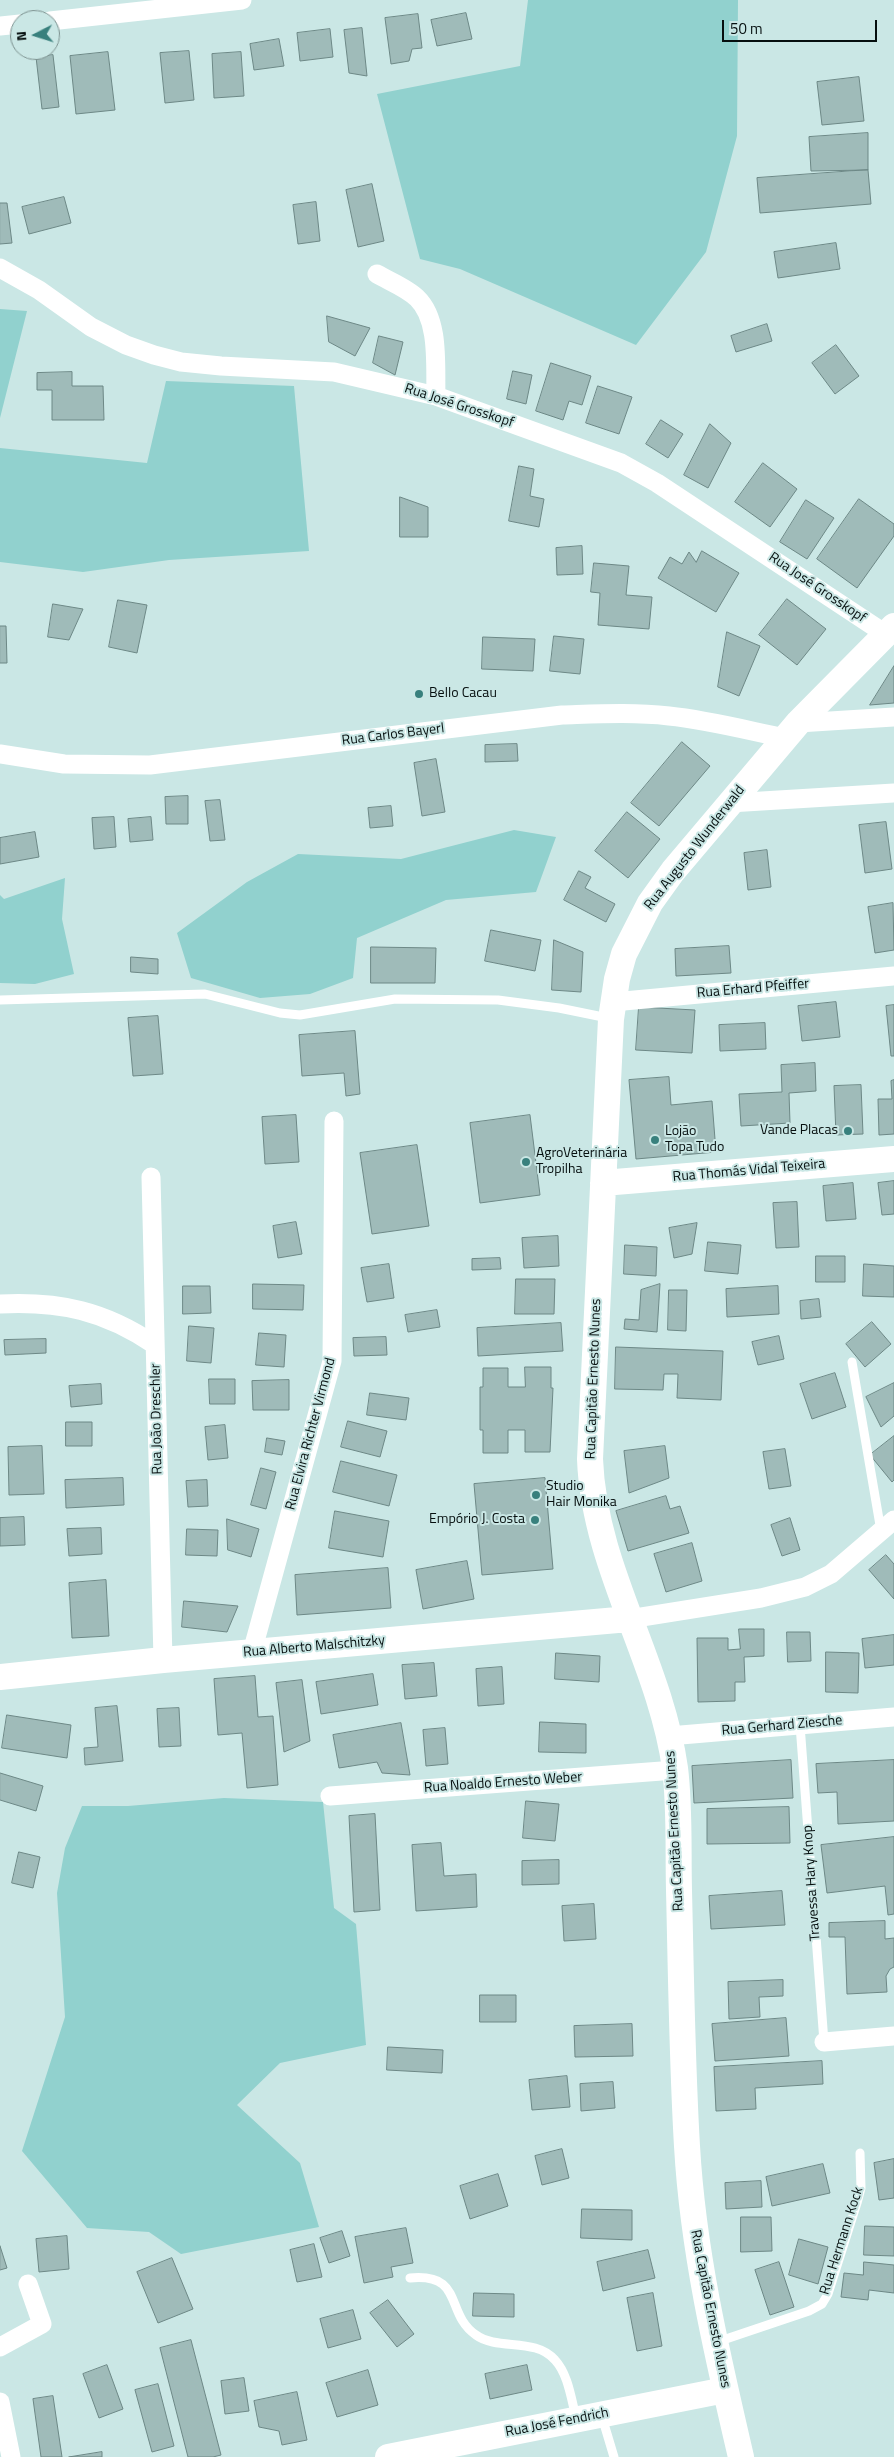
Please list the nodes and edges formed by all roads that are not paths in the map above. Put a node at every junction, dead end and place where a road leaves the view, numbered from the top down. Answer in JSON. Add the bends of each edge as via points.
{"nodes":[{"id":1,"x":242,"y":0,"type":"edge"},
{"id":2,"x":119,"y":7,"type":"edge"},
{"id":3,"x":60,"y":18,"type":"edge"},
{"id":4,"x":0,"y":268,"type":"edge"},
{"id":5,"x":376,"y":274,"type":"dead end"},
{"id":6,"x":436,"y":396,"type":"junction"},
{"id":7,"x":890,"y":630,"type":"edge"},
{"id":8,"x":894,"y":717,"type":"edge"},
{"id":9,"x":791,"y":730,"type":"junction"},
{"id":10,"x":0,"y":754,"type":"edge"},
{"id":11,"x":894,"y":793,"type":"edge"},
{"id":12,"x":729,"y":803,"type":"junction"},
{"id":13,"x":894,"y":976,"type":"edge"},
{"id":14,"x":0,"y":1000,"type":"edge"},
{"id":15,"x":612,"y":1010,"type":"junction"},
{"id":16,"x":334,"y":1121,"type":"dead end"},
{"id":17,"x":894,"y":1159,"type":"edge"},
{"id":18,"x":150,"y":1177,"type":"dead end"},
{"id":19,"x":603,"y":1183,"type":"junction"},
{"id":20,"x":0,"y":1304,"type":"edge"},
{"id":21,"x":155,"y":1345,"type":"junction"},
{"id":22,"x":852,"y":1362,"type":"dead end"},
{"id":23,"x":887,"y":1526,"type":"edge"},
{"id":24,"x":629,"y":1620,"type":"junction"},
{"id":25,"x":252,"y":1652,"type":"junction"},
{"id":26,"x":163,"y":1660,"type":"junction"},
{"id":27,"x":0,"y":1677,"type":"edge"},
{"id":28,"x":894,"y":1717,"type":"edge"},
{"id":29,"x":800,"y":1725,"type":"junction"},
{"id":30,"x":669,"y":1736,"type":"junction"},
{"id":31,"x":675,"y":1770,"type":"junction"},
{"id":32,"x":330,"y":1796,"type":"dead end"},
{"id":33,"x":894,"y":2036,"type":"edge"},
{"id":34,"x":824,"y":2042,"type":"joint"},
{"id":35,"x":860,"y":2153,"type":"dead end"},
{"id":36,"x":410,"y":2278,"type":"dead end"},
{"id":37,"x":28,"y":2284,"type":"dead end"},
{"id":38,"x":714,"y":2343,"type":"junction"},
{"id":39,"x":0,"y":2347,"type":"edge"},
{"id":40,"x":725,"y":2390,"type":"junction"},
{"id":41,"x":0,"y":2402,"type":"edge"},
{"id":42,"x":589,"y":2417,"type":"junction"},
{"id":43,"x":11,"y":2457,"type":"edge"},
{"id":44,"x":388,"y":2457,"type":"edge"},
{"id":45,"x":614,"y":2457,"type":"edge"},
{"id":46,"x":741,"y":2457,"type":"edge"}],
"edges":[{"from":1,"to":2,"type":"street"},
{"from":2,"to":3,"type":"street"},
{"from":4,"to":6,"type":"street","name":"Rua José Grosskopf","via":[[39,290],[91,327],[154,355],[180,362],[221,366],[334,372]]},
{"from":5,"to":6,"type":"street","via":[[416,296],[427,309],[434,350]]},
{"from":6,"to":7,"type":"street","name":"Rua José Grosskopf","via":[[621,463],[658,483]]},
{"from":7,"to":9,"type":"main road","name":"Rua Augusto Wunderwald"},
{"from":8,"to":9,"type":"street","name":"Rua Carlos Bayerl"},
{"from":9,"to":10,"type":"street","name":"Rua Carlos Bayerl","via":[[629,713],[562,715],[150,766],[64,764]]},
{"from":9,"to":12,"type":"main road","name":"Rua Augusto Wunderwald"},
{"from":11,"to":12,"type":"street"},
{"from":12,"to":15,"type":"main road","name":"Rua Augusto Wunderwald","via":[[650,903],[624,954]]},
{"from":13,"to":15,"type":"street","name":"Rua Erhard Pfeiffer"},
{"from":14,"to":15,"type":"lane","via":[[205,994],[300,1015],[395,999],[498,1000],[559,1008]]},
{"from":15,"to":19,"type":"main road","name":"Rua Augusto Wunderwald"},
{"from":16,"to":25,"type":"street","name":"Rua Elvira Richter Virmond","via":[[332,1360]]},
{"from":17,"to":19,"type":"main road","name":"Rua Thomás Vidal Teixeira"},
{"from":18,"to":21,"type":"street","name":"Rua João Dreschler"},
{"from":19,"to":24,"type":"main road","name":"Rua Capitão Ernesto Nunes","via":[[591,1486],[606,1552]]},
{"from":20,"to":21,"type":"street","via":[[35,1303],[79,1309],[133,1330]]},
{"from":21,"to":26,"type":"street","name":"Rua João Dreschler"},
{"from":22,"to":23,"type":"lane"},
{"from":23,"to":24,"type":"street","via":[[830,1574],[805,1587],[760,1598]]},
{"from":24,"to":25,"type":"main road","name":"Rua Alberto Malschitzky"},
{"from":24,"to":30,"type":"main road","name":"Rua Capitão Ernesto Nunes"},
{"from":25,"to":26,"type":"main road","name":"Rua Alberto Malschitzky"},
{"from":26,"to":27,"type":"main road","name":"Rua Alberto Malschitzky"},
{"from":28,"to":29,"type":"street","name":"Rua Gerhard Ziesche"},
{"from":29,"to":30,"type":"street","name":"Rua Gerhard Ziesche"},
{"from":29,"to":34,"type":"lane","name":"Travessa Hary Knop"},
{"from":30,"to":31,"type":"main road","name":"Rua Capitão Ernesto Nunes"},
{"from":31,"to":32,"type":"street","name":"Rua Noaldo Ernesto Weber"},
{"from":31,"to":38,"type":"main road","name":"Rua Capitão Ernesto Nunes","via":[[688,2173],[699,2268]]},
{"from":33,"to":34,"type":"street"},
{"from":35,"to":38,"type":"lane","name":"Rua Hermann Kock","via":[[857,2202],[822,2304]]},
{"from":36,"to":42,"type":"lane","via":[[427,2276],[442,2282],[465,2324],[479,2338],[547,2353],[561,2367]]},
{"from":37,"to":39,"type":"street","via":[[42,2324]]},
{"from":38,"to":40,"type":"main road","name":"Rua Capitão Ernesto Nunes"},
{"from":40,"to":42,"type":"main road","name":"Rua José Fendrich"},
{"from":40,"to":46,"type":"main road","name":"Rua Capitão Ernesto Nunes"},
{"from":41,"to":43,"type":"street"},
{"from":42,"to":44,"type":"main road","name":"Rua José Fendrich"},
{"from":42,"to":45,"type":"lane"}]}
